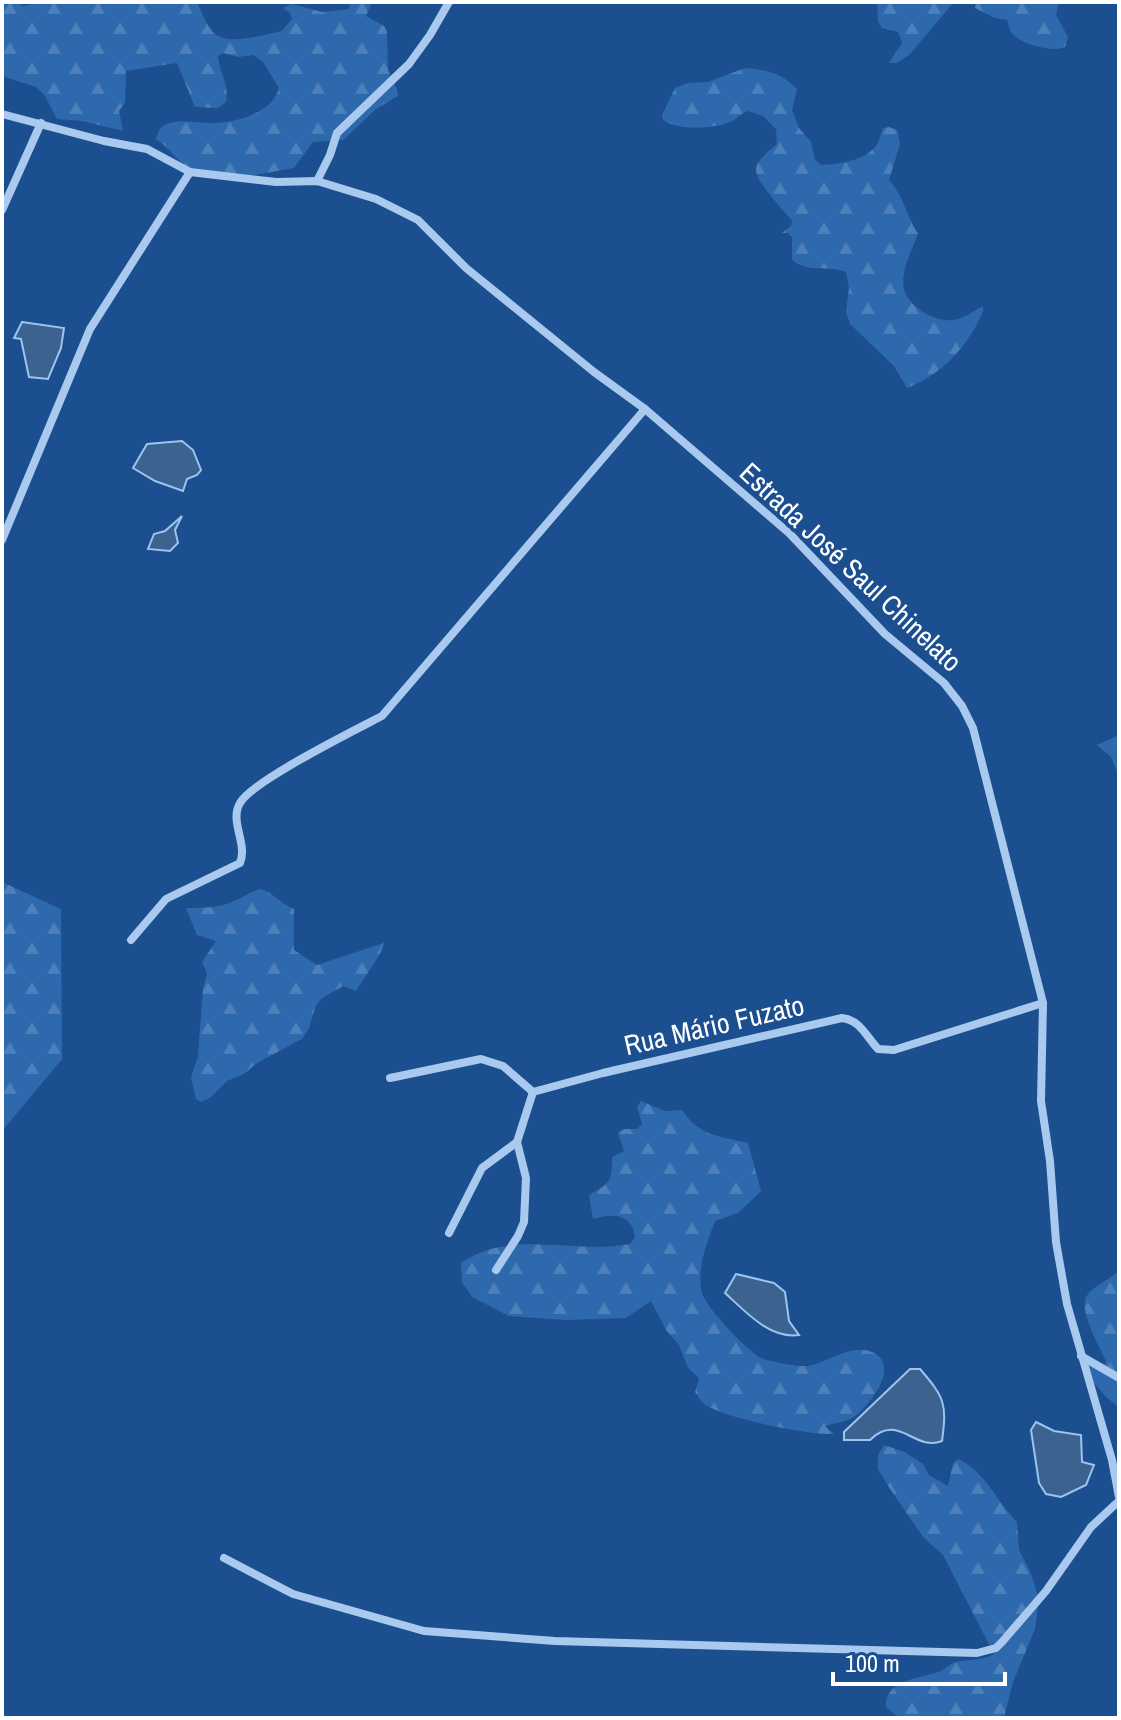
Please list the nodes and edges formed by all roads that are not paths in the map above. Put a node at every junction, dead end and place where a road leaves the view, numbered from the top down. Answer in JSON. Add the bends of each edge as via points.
{"nodes":[{"id":1,"x":449,"y":2,"type":"edge"},
{"id":2,"x":2,"y":114,"type":"edge"},
{"id":3,"x":41,"y":123,"type":"junction"},
{"id":4,"x":190,"y":172,"type":"junction"},
{"id":5,"x":317,"y":181,"type":"junction"},
{"id":6,"x":2,"y":210,"type":"edge"},
{"id":7,"x":645,"y":409,"type":"junction"},
{"id":8,"x":2,"y":540,"type":"edge"},
{"id":9,"x":131,"y":940,"type":"dead end"},
{"id":10,"x":1043,"y":1003,"type":"junction"},
{"id":11,"x":390,"y":1078,"type":"dead end"},
{"id":12,"x":533,"y":1092,"type":"junction"},
{"id":13,"x":517,"y":1142,"type":"junction"},
{"id":14,"x":449,"y":1233,"type":"dead end"},
{"id":15,"x":496,"y":1270,"type":"dead end"},
{"id":16,"x":1081,"y":1356,"type":"junction"},
{"id":17,"x":1119,"y":1378,"type":"edge"},
{"id":18,"x":1119,"y":1499,"type":"edge"},
{"id":19,"x":224,"y":1558,"type":"dead end"}],
"edges":[{"from":1,"to":5,"type":"street","via":[[409,64],[337,133]]},
{"from":2,"to":3,"type":"street","name":"Estrada José Saul Chinelato"},
{"from":3,"to":4,"type":"street","name":"Estrada José Saul Chinelato","via":[[147,149]]},
{"from":3,"to":6,"type":"street"},
{"from":4,"to":5,"type":"street","name":"Estrada José Saul Chinelato"},
{"from":4,"to":8,"type":"street","via":[[90,329]]},
{"from":5,"to":7,"type":"street","name":"Estrada José Saul Chinelato","via":[[376,199],[418,220],[466,268]]},
{"from":7,"to":9,"type":"street","via":[[382,716],[241,800],[240,863],[166,899]]},
{"from":7,"to":10,"type":"street","name":"Estrada José Saul Chinelato","via":[[789,533],[962,706],[973,728]]},
{"from":10,"to":12,"type":"street","name":"Rua Mário Fuzato","via":[[894,1050],[878,1049],[861,1026],[842,1018]]},
{"from":10,"to":16,"type":"street","name":"Estrada José Saul Chinelato","via":[[1041,1101],[1056,1242]]},
{"from":11,"to":12,"type":"street","via":[[481,1059],[503,1066]]},
{"from":12,"to":13,"type":"street"},
{"from":13,"to":14,"type":"street","via":[[482,1168]]},
{"from":13,"to":15,"type":"street","via":[[526,1178],[524,1222]]},
{"from":16,"to":17,"type":"street"},
{"from":16,"to":18,"type":"street","name":"Estrada José Saul Chinelato"},
{"from":18,"to":19,"type":"street","via":[[1002,1642],[977,1653],[555,1641],[424,1631],[293,1594]]}]}
